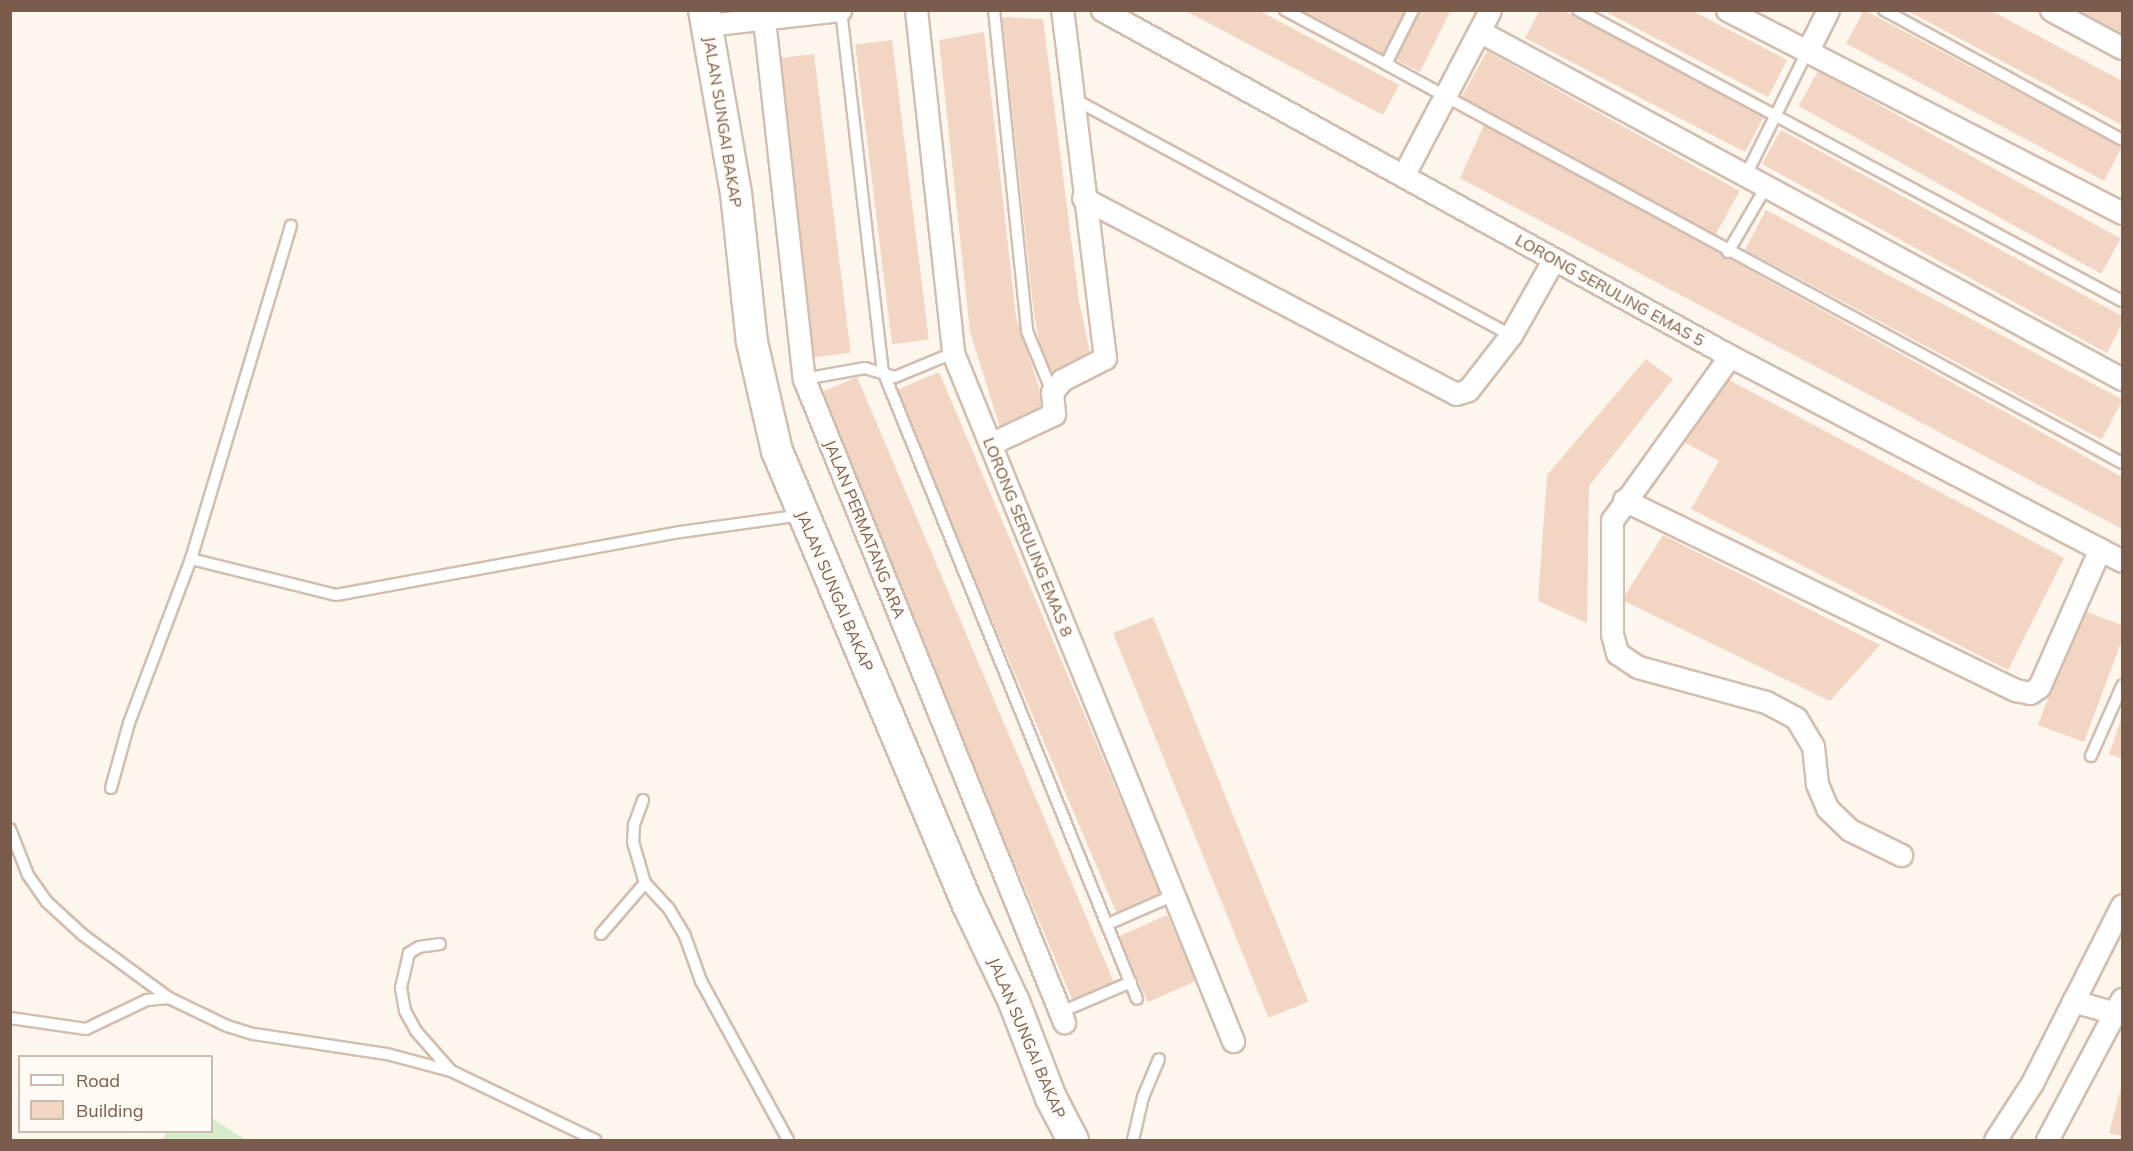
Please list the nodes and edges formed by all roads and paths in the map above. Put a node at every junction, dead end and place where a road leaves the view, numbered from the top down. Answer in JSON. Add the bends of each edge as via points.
{"nodes":[{"id":1,"x":841,"y":10,"type":"edge"},
{"id":2,"x":916,"y":10,"type":"edge"},
{"id":3,"x":994,"y":10,"type":"edge"},
{"id":4,"x":1062,"y":10,"type":"edge"},
{"id":5,"x":1102,"y":10,"type":"edge"},
{"id":6,"x":1285,"y":10,"type":"edge"},
{"id":7,"x":1413,"y":10,"type":"edge"},
{"id":8,"x":1490,"y":10,"type":"edge"},
{"id":9,"x":1578,"y":10,"type":"edge"},
{"id":10,"x":1727,"y":10,"type":"edge"},
{"id":11,"x":1828,"y":10,"type":"edge"},
{"id":12,"x":1884,"y":10,"type":"edge"},
{"id":13,"x":2051,"y":10,"type":"edge"},
{"id":14,"x":764,"y":15,"type":"edge"},
{"id":15,"x":706,"y":18,"type":"edge"},
{"id":16,"x":1479,"y":31,"type":"junction"},
{"id":17,"x":2122,"y":48,"type":"edge"},
{"id":18,"x":1807,"y":52,"type":"junction"},
{"id":19,"x":1386,"y":64,"type":"junction"},
{"id":20,"x":1445,"y":95,"type":"junction"},
{"id":21,"x":1074,"y":99,"type":"junction"},
{"id":22,"x":1775,"y":116,"type":"junction"},
{"id":23,"x":2122,"y":140,"type":"edge"},
{"id":24,"x":1746,"y":175,"type":"junction"},
{"id":25,"x":1403,"y":176,"type":"junction"},
{"id":26,"x":1766,"y":187,"type":"junction"},
{"id":27,"x":1083,"y":198,"type":"junction"},
{"id":28,"x":2122,"y":213,"type":"edge"},
{"id":29,"x":291,"y":226,"type":"dead end"},
{"id":30,"x":1728,"y":252,"type":"junction"},
{"id":31,"x":1554,"y":259,"type":"junction"},
{"id":32,"x":2122,"y":301,"type":"edge"},
{"id":33,"x":1511,"y":335,"type":"junction"},
{"id":34,"x":953,"y":353,"type":"junction"},
{"id":35,"x":1730,"y":356,"type":"junction"},
{"id":36,"x":883,"y":371,"type":"junction"},
{"id":37,"x":2122,"y":378,"type":"edge"},
{"id":38,"x":804,"y":379,"type":"junction"},
{"id":39,"x":1052,"y":392,"type":"junction"},
{"id":40,"x":990,"y":444,"type":"junction"},
{"id":41,"x":2122,"y":463,"type":"edge"},
{"id":42,"x":1624,"y":500,"type":"junction"},
{"id":43,"x":802,"y":515,"type":"junction"},
{"id":44,"x":2100,"y":549,"type":"junction"},
{"id":45,"x":191,"y":559,"type":"junction"},
{"id":46,"x":2122,"y":561,"type":"edge"},
{"id":47,"x":2122,"y":686,"type":"edge"},
{"id":48,"x":2091,"y":756,"type":"dead end"},
{"id":49,"x":111,"y":788,"type":"dead end"},
{"id":50,"x":643,"y":800,"type":"dead end"},
{"id":51,"x":10,"y":829,"type":"edge"},
{"id":52,"x":1901,"y":855,"type":"dead end"},
{"id":53,"x":645,"y":883,"type":"junction"},
{"id":54,"x":1173,"y":895,"type":"junction"},
{"id":55,"x":2122,"y":905,"type":"edge"},
{"id":56,"x":1108,"y":924,"type":"junction"},
{"id":57,"x":601,"y":934,"type":"dead end"},
{"id":58,"x":440,"y":944,"type":"dead end"},
{"id":59,"x":1131,"y":982,"type":"junction"},
{"id":60,"x":169,"y":998,"type":"junction"},
{"id":61,"x":1137,"y":999,"type":"dead end"},
{"id":62,"x":2073,"y":1001,"type":"junction"},
{"id":63,"x":2120,"y":1009,"type":"edge"},
{"id":64,"x":1063,"y":1017,"type":"joint"},
{"id":65,"x":10,"y":1018,"type":"edge"},
{"id":66,"x":1233,"y":1041,"type":"dead end"},
{"id":67,"x":1159,"y":1059,"type":"dead end"},
{"id":68,"x":451,"y":1071,"type":"junction"},
{"id":69,"x":595,"y":1140,"type":"edge"},
{"id":70,"x":788,"y":1140,"type":"edge"},
{"id":71,"x":1073,"y":1140,"type":"edge"},
{"id":72,"x":1133,"y":1140,"type":"edge"},
{"id":73,"x":1995,"y":1140,"type":"edge"},
{"id":74,"x":2047,"y":1140,"type":"edge"}],
"edges":[{"from":1,"to":14,"type":"street"},
{"from":1,"to":36,"type":"lane"},
{"from":2,"to":34,"type":"street","name":"LORONG SERULING EMAS 8"},
{"from":3,"to":39,"type":"lane","via":[[1027,331]]},
{"from":4,"to":21,"type":"street"},
{"from":5,"to":25,"type":"street","name":"LORONG SERULING EMAS 5"},
{"from":6,"to":19,"type":"lane"},
{"from":7,"to":19,"type":"lane"},
{"from":8,"to":16,"type":"street"},
{"from":9,"to":22,"type":"lane"},
{"from":10,"to":18,"type":"street"},
{"from":11,"to":18,"type":"street"},
{"from":12,"to":23,"type":"lane"},
{"from":13,"to":17,"type":"street"},
{"from":14,"to":15,"type":"street"},
{"from":14,"to":38,"type":"street","name":"JALAN PERMATANG ARA"},
{"from":15,"to":43,"type":"main road","name":"JALAN SUNGAI BAKAP","via":[[736,193],[762,399]]},
{"from":16,"to":20,"type":"street"},
{"from":16,"to":24,"type":"street"},
{"from":18,"to":22,"type":"lane"},
{"from":18,"to":28,"type":"street"},
{"from":19,"to":20,"type":"lane"},
{"from":20,"to":25,"type":"street"},
{"from":20,"to":30,"type":"lane"},
{"from":21,"to":27,"type":"street"},
{"from":21,"to":33,"type":"lane"},
{"from":22,"to":24,"type":"lane"},
{"from":22,"to":32,"type":"lane"},
{"from":24,"to":26,"type":"street"},
{"from":25,"to":31,"type":"street","name":"LORONG SERULING EMAS 5"},
{"from":26,"to":30,"type":"lane"},
{"from":26,"to":37,"type":"street"},
{"from":27,"to":33,"type":"street","via":[[1456,394],[1468,390]]},
{"from":27,"to":39,"type":"street","via":[[1105,358],[1062,380]]},
{"from":29,"to":45,"type":"lane"},
{"from":30,"to":41,"type":"lane"},
{"from":31,"to":33,"type":"street"},
{"from":31,"to":35,"type":"street","name":"LORONG SERULING EMAS 5"},
{"from":34,"to":36,"type":"lane","via":[[896,376]]},
{"from":34,"to":40,"type":"street","name":"LORONG SERULING EMAS 8"},
{"from":35,"to":42,"type":"street"},
{"from":35,"to":44,"type":"street","name":"LORONG SERULING EMAS 5"},
{"from":36,"to":38,"type":"lane","via":[[865,368]]},
{"from":36,"to":56,"type":"lane"},
{"from":38,"to":64,"type":"street","name":"JALAN PERMATANG ARA"},
{"from":39,"to":40,"type":"street","via":[[1054,414]]},
{"from":40,"to":54,"type":"street","name":"LORONG SERULING EMAS 8"},
{"from":42,"to":44,"type":"street","via":[[2016,690],[2030,693],[2039,687]]},
{"from":42,"to":52,"type":"street","via":[[1612,520],[1612,634],[1617,653],[1638,667],[1766,702],[1796,718],[1813,746],[1817,784],[1827,808],[1850,830]]},
{"from":43,"to":45,"type":"lane","via":[[680,531],[336,595]]},
{"from":43,"to":71,"type":"main road","name":"JALAN SUNGAI BAKAP","via":[[968,905],[1014,1002],[1051,1098]]},
{"from":44,"to":46,"type":"street","name":"LORONG SERULING EMAS 5"},
{"from":45,"to":49,"type":"lane","via":[[129,723]]},
{"from":47,"to":48,"type":"lane"},
{"from":50,"to":53,"type":"lane","via":[[633,842]]},
{"from":51,"to":60,"type":"lane","via":[[28,875],[47,902],[83,936]]},
{"from":53,"to":57,"type":"lane"},
{"from":53,"to":70,"type":"lane","via":[[677,921],[706,991]]},
{"from":54,"to":56,"type":"lane"},
{"from":54,"to":66,"type":"street","name":"LORONG SERULING EMAS 8"},
{"from":55,"to":62,"type":"street"},
{"from":56,"to":59,"type":"lane"},
{"from":58,"to":68,"type":"lane","via":[[419,947],[410,953],[401,988],[405,1011],[416,1030]]},
{"from":59,"to":61,"type":"lane"},
{"from":59,"to":64,"type":"lane"},
{"from":60,"to":65,"type":"lane","via":[[147,1000],[86,1029]]},
{"from":60,"to":68,"type":"lane","via":[[227,1026],[254,1034],[387,1054]]},
{"from":62,"to":63,"type":"street"},
{"from":62,"to":73,"type":"street","via":[[2032,1083]]},
{"from":63,"to":74,"type":"street"},
{"from":67,"to":72,"type":"lane","via":[[1143,1097]]},
{"from":68,"to":69,"type":"lane"}]}
